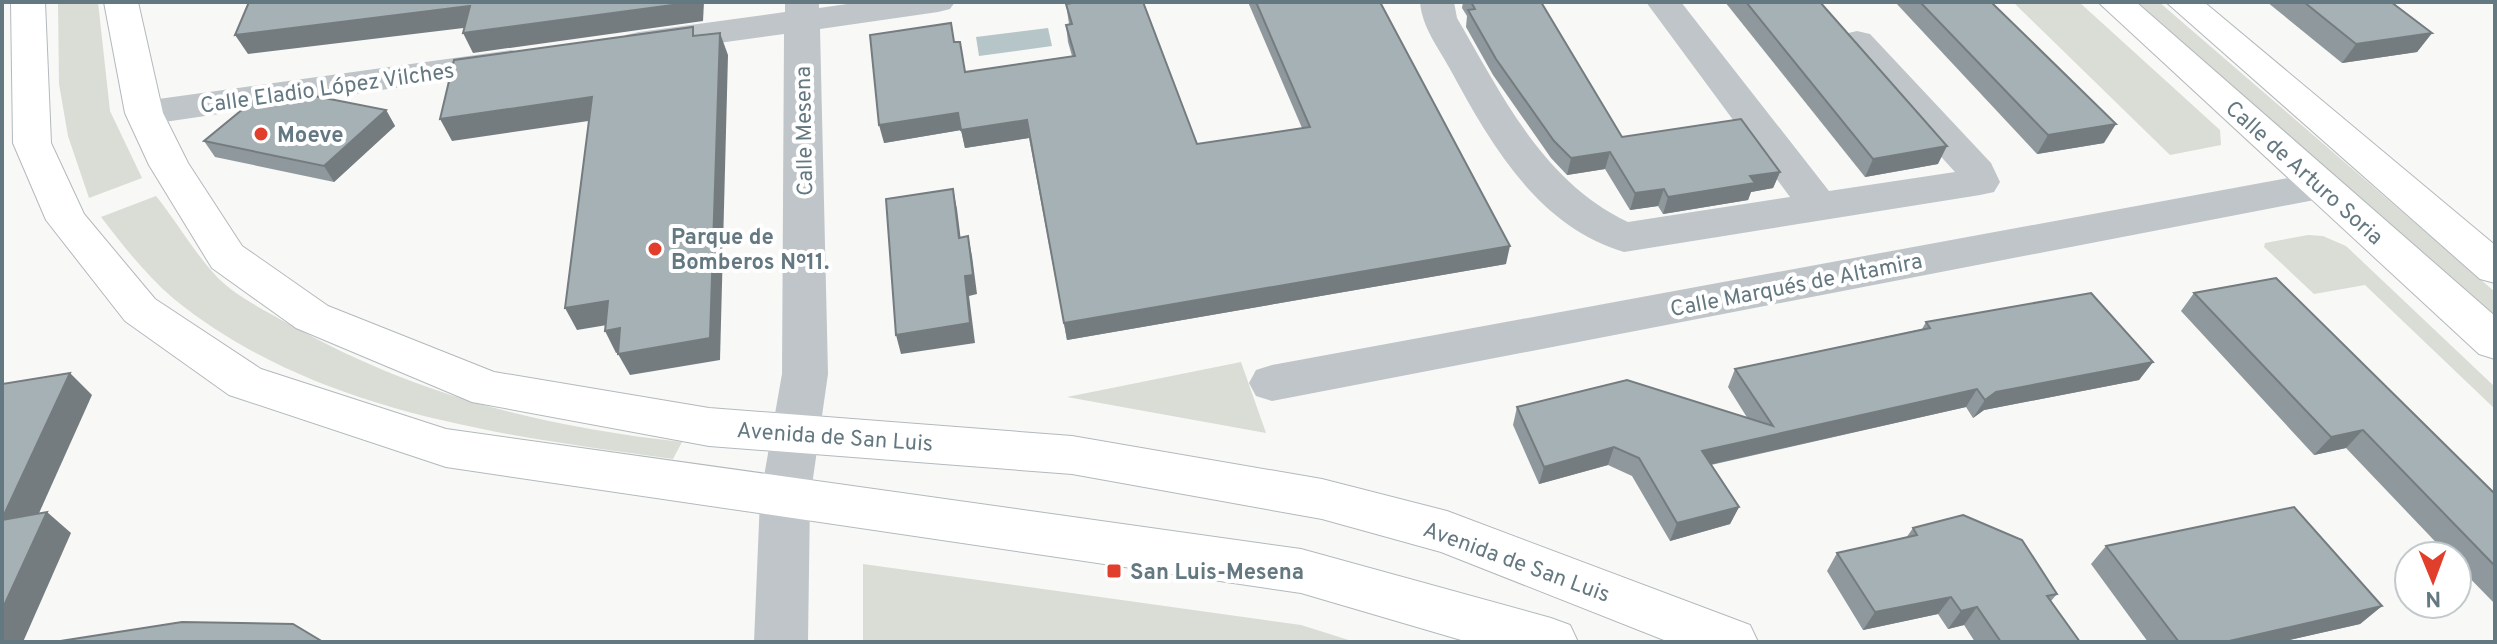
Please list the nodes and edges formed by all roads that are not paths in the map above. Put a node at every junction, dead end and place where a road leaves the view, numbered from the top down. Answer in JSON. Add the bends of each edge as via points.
{"nodes":[{"id":1,"x":28,"y":2,"type":"edge"},
{"id":2,"x":121,"y":2,"type":"edge"},
{"id":3,"x":938,"y":2,"type":"edge"},
{"id":4,"x":1437,"y":2,"type":"edge"},
{"id":5,"x":1663,"y":2,"type":"edge"},
{"id":6,"x":2115,"y":2,"type":"edge"},
{"id":7,"x":2183,"y":2,"type":"edge"},
{"id":8,"x":802,"y":11,"type":"edge"},
{"id":9,"x":1857,"y":42,"type":"edge"},
{"id":10,"x":613,"y":47,"type":"edge"},
{"id":11,"x":550,"y":56,"type":"edge"},
{"id":12,"x":144,"y":113,"type":"junction"},
{"id":13,"x":2321,"y":186,"type":"junction"},
{"id":14,"x":1820,"y":208,"type":"junction"},
{"id":15,"x":2495,"y":268,"type":"edge"},
{"id":16,"x":2495,"y":342,"type":"edge"},
{"id":17,"x":1272,"y":383,"type":"dead end"},
{"id":18,"x":796,"y":434,"type":"junction"},
{"id":19,"x":785,"y":499,"type":"junction"},
{"id":20,"x":781,"y":642,"type":"edge"},
{"id":21,"x":1551,"y":642,"type":"edge"},
{"id":22,"x":1731,"y":642,"type":"edge"}],
"edges":[{"from":1,"to":19,"type":"street","via":[[32,143],[67,220],[140,310],[245,382],[446,448]]},
{"from":2,"to":12,"type":"street","name":"Avenida de San Luis"},
{"from":3,"to":8,"type":"street"},
{"from":4,"to":14,"type":"street","via":[[1439,18],[1525,162],[1599,228],[1624,237],[1646,236]]},
{"from":5,"to":14,"type":"street"},
{"from":6,"to":13,"type":"street","name":"Calle de Arturo Soria"},
{"from":7,"to":15,"type":"street"},
{"from":8,"to":10,"type":"street"},
{"from":8,"to":18,"type":"street","name":"Calle Mesena","via":[[805,374]]},
{"from":9,"to":14,"type":"street","via":[[1977,172],[1980,182]]},
{"from":11,"to":12,"type":"street","name":"Calle Eladio López Vilches"},
{"from":12,"to":18,"type":"street","name":"Avenida de San Luis","via":[[169,165],[227,257],[312,317],[488,389],[709,427]]},
{"from":13,"to":16,"type":"street","name":"Calle de Arturo Soria"},
{"from":13,"to":17,"type":"street","name":"Calle Marqués de Altamira"},
{"from":18,"to":19,"type":"street","name":"Calle Mesena"},
{"from":18,"to":22,"type":"street","name":"Avenida de San Luis","via":[[1072,455],[1322,499],[1447,532]]},
{"from":19,"to":20,"type":"street","name":"Calle Mesena"},
{"from":19,"to":21,"type":"street","via":[[1301,571]]}]}
